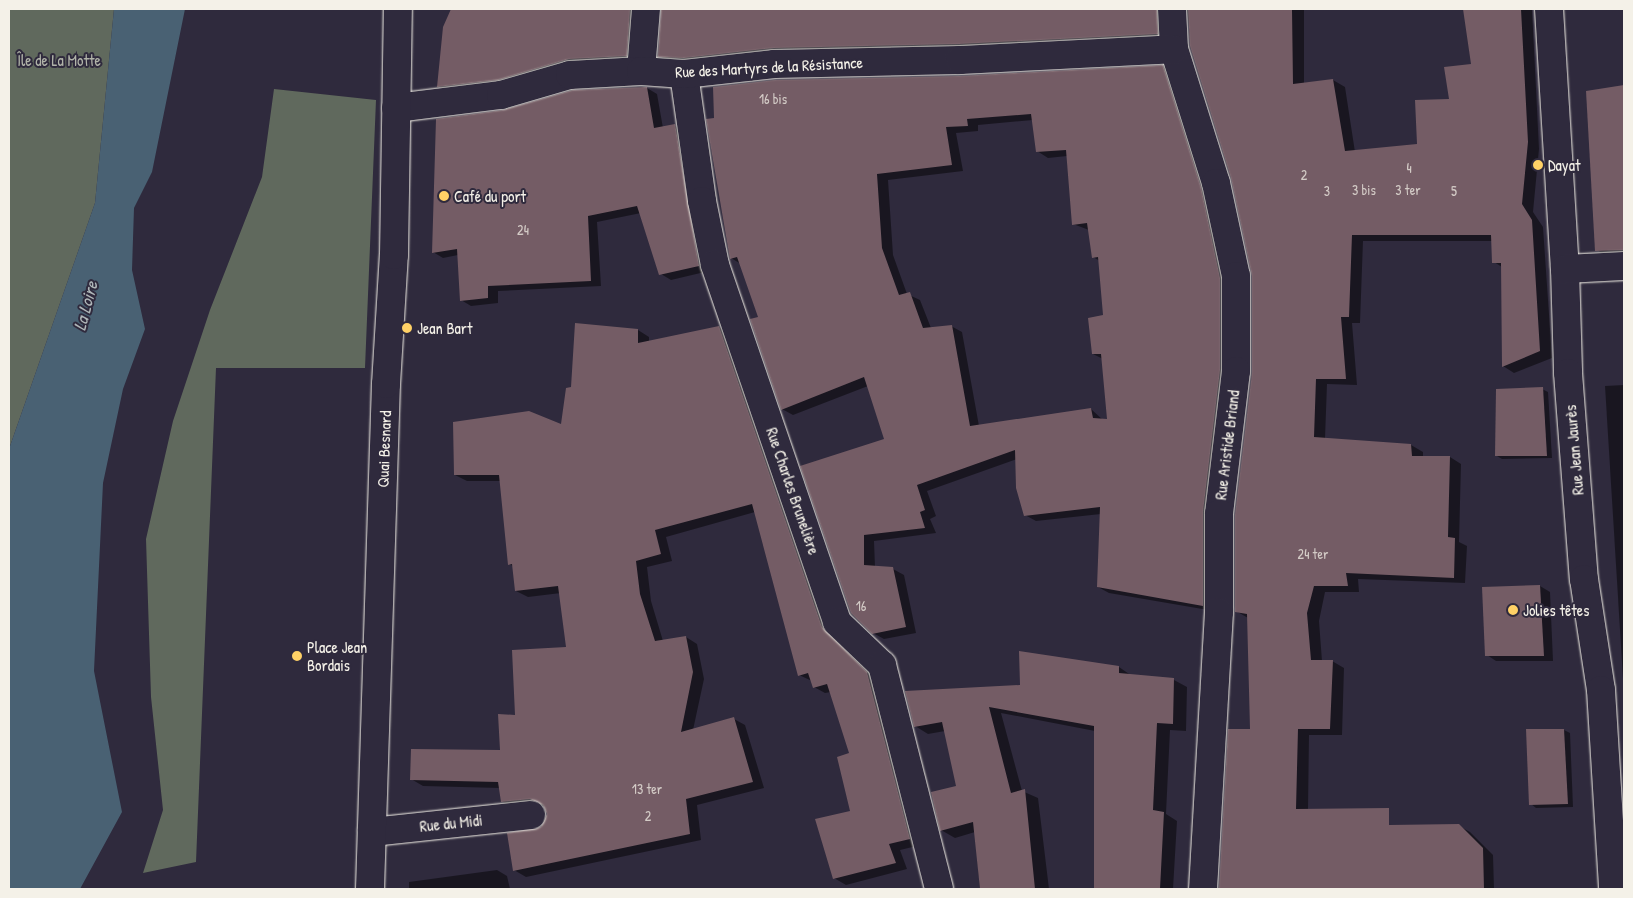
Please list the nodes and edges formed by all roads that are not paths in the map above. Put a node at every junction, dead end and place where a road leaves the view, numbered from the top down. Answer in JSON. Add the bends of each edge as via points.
{"nodes":[{"id":1,"x":398,"y":9,"type":"edge"},
{"id":2,"x":646,"y":9,"type":"edge"},
{"id":3,"x":1172,"y":9,"type":"edge"},
{"id":4,"x":1549,"y":9,"type":"edge"},
{"id":5,"x":1174,"y":50,"type":"junction"},
{"id":6,"x":641,"y":71,"type":"junction"},
{"id":7,"x":684,"y":74,"type":"junction"},
{"id":8,"x":396,"y":108,"type":"junction"},
{"id":9,"x":1624,"y":266,"type":"edge"},
{"id":10,"x":1565,"y":270,"type":"junction"},
{"id":11,"x":531,"y":815,"type":"dead end"},
{"id":12,"x":372,"y":832,"type":"junction"},
{"id":13,"x":370,"y":889,"type":"edge"},
{"id":14,"x":939,"y":889,"type":"edge"},
{"id":15,"x":1203,"y":889,"type":"edge"},
{"id":16,"x":1613,"y":889,"type":"edge"}],
"edges":[{"from":1,"to":8,"type":"street","name":"Quai Besnard"},
{"from":2,"to":6,"type":"street"},
{"from":3,"to":5,"type":"street","name":"Rue Aristide Briand"},
{"from":4,"to":10,"type":"street","name":"Rue Jean Jaurès"},
{"from":5,"to":7,"type":"street","name":"Rue des Martyrs de la Résistance","via":[[960,60],[774,64]]},
{"from":5,"to":15,"type":"street","name":"Rue Aristide Briand","via":[[1216,183],[1236,276],[1236,371],[1219,514],[1220,612]]},
{"from":6,"to":7,"type":"street","name":"Rue des Martyrs de la Résistance"},
{"from":6,"to":8,"type":"street","name":"Rue des Martyrs de la Résistance","via":[[570,75],[501,95]]},
{"from":7,"to":14,"type":"street","name":"Rue Charles Brunelière","via":[[714,265],[837,622],[882,665]]},
{"from":8,"to":12,"type":"street","name":"Quai Besnard","via":[[394,255],[386,384]]},
{"from":9,"to":10,"type":"street"},
{"from":10,"to":16,"type":"street","name":"Rue Jean Jaurès","via":[[1571,412],[1584,579],[1601,690]]},
{"from":11,"to":12,"type":"street","name":"Rue du Midi"},
{"from":12,"to":13,"type":"street","name":"Quai Besnard"}]}
